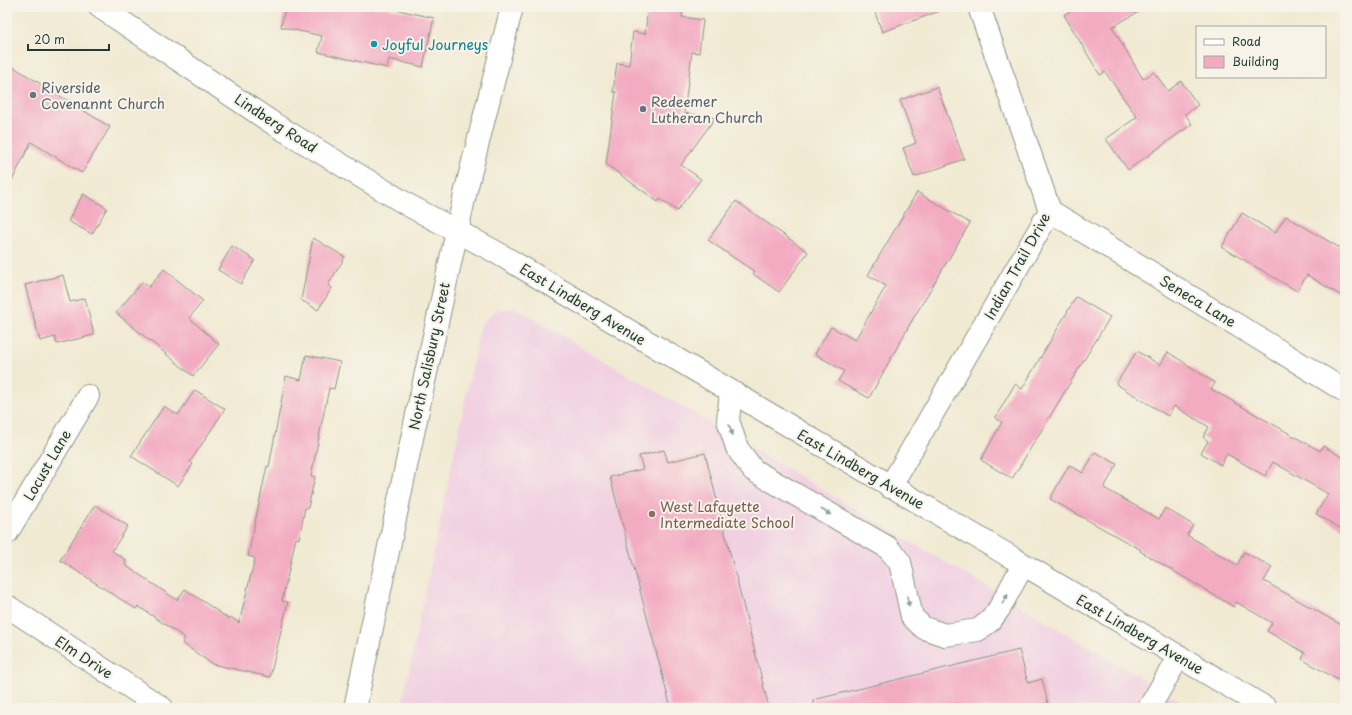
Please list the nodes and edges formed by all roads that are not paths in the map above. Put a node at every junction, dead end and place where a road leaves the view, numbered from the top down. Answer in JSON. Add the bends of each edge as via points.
{"nodes":[{"id":1,"x":100,"y":7,"type":"edge"},
{"id":2,"x":512,"y":7,"type":"edge"},
{"id":3,"x":979,"y":7,"type":"edge"},
{"id":4,"x":1050,"y":212,"type":"junction"},
{"id":5,"x":456,"y":231,"type":"junction"},
{"id":6,"x":1345,"y":391,"type":"edge"},
{"id":7,"x":731,"y":392,"type":"junction"},
{"id":8,"x":88,"y":396,"type":"dead end"},
{"id":9,"x":890,"y":487,"type":"junction"},
{"id":10,"x":7,"y":533,"type":"edge"},
{"id":11,"x":1023,"y":565,"type":"junction"},
{"id":12,"x":7,"y":606,"type":"edge"},
{"id":13,"x":1179,"y":656,"type":"junction"},
{"id":14,"x":162,"y":708,"type":"edge"},
{"id":15,"x":356,"y":708,"type":"edge"},
{"id":16,"x":1149,"y":708,"type":"edge"},
{"id":17,"x":1266,"y":708,"type":"edge"}],
"edges":[{"from":1,"to":5,"type":"street","name":"Lindberg Road","via":[[274,124]]},
{"from":2,"to":5,"type":"street","name":"North Salisbury Street"},
{"from":3,"to":4,"type":"street","name":"Indian Trail Drive"},
{"from":4,"to":6,"type":"street","name":"Seneca Lane"},
{"from":4,"to":9,"type":"street","name":"Indian Trail Drive"},
{"from":5,"to":7,"type":"street","name":"East Lindberg Avenue"},
{"from":5,"to":15,"type":"street","name":"North Salisbury Street"},
{"from":7,"to":9,"type":"street","name":"East Lindberg Avenue"},
{"from":7,"to":11,"type":"street","one_way":true,"via":[[728,420],[737,448],[753,470],[887,547],[900,562],[912,617],[924,628],[945,635],[978,630],[990,621],[999,609]]},
{"from":8,"to":10,"type":"street","name":"Locust Lane"},
{"from":9,"to":11,"type":"street","name":"East Lindberg Avenue"},
{"from":11,"to":13,"type":"street","name":"East Lindberg Avenue"},
{"from":12,"to":14,"type":"street","name":"Elm Drive"},
{"from":13,"to":16,"type":"street"},
{"from":13,"to":17,"type":"street","name":"East Lindberg Avenue"}]}
